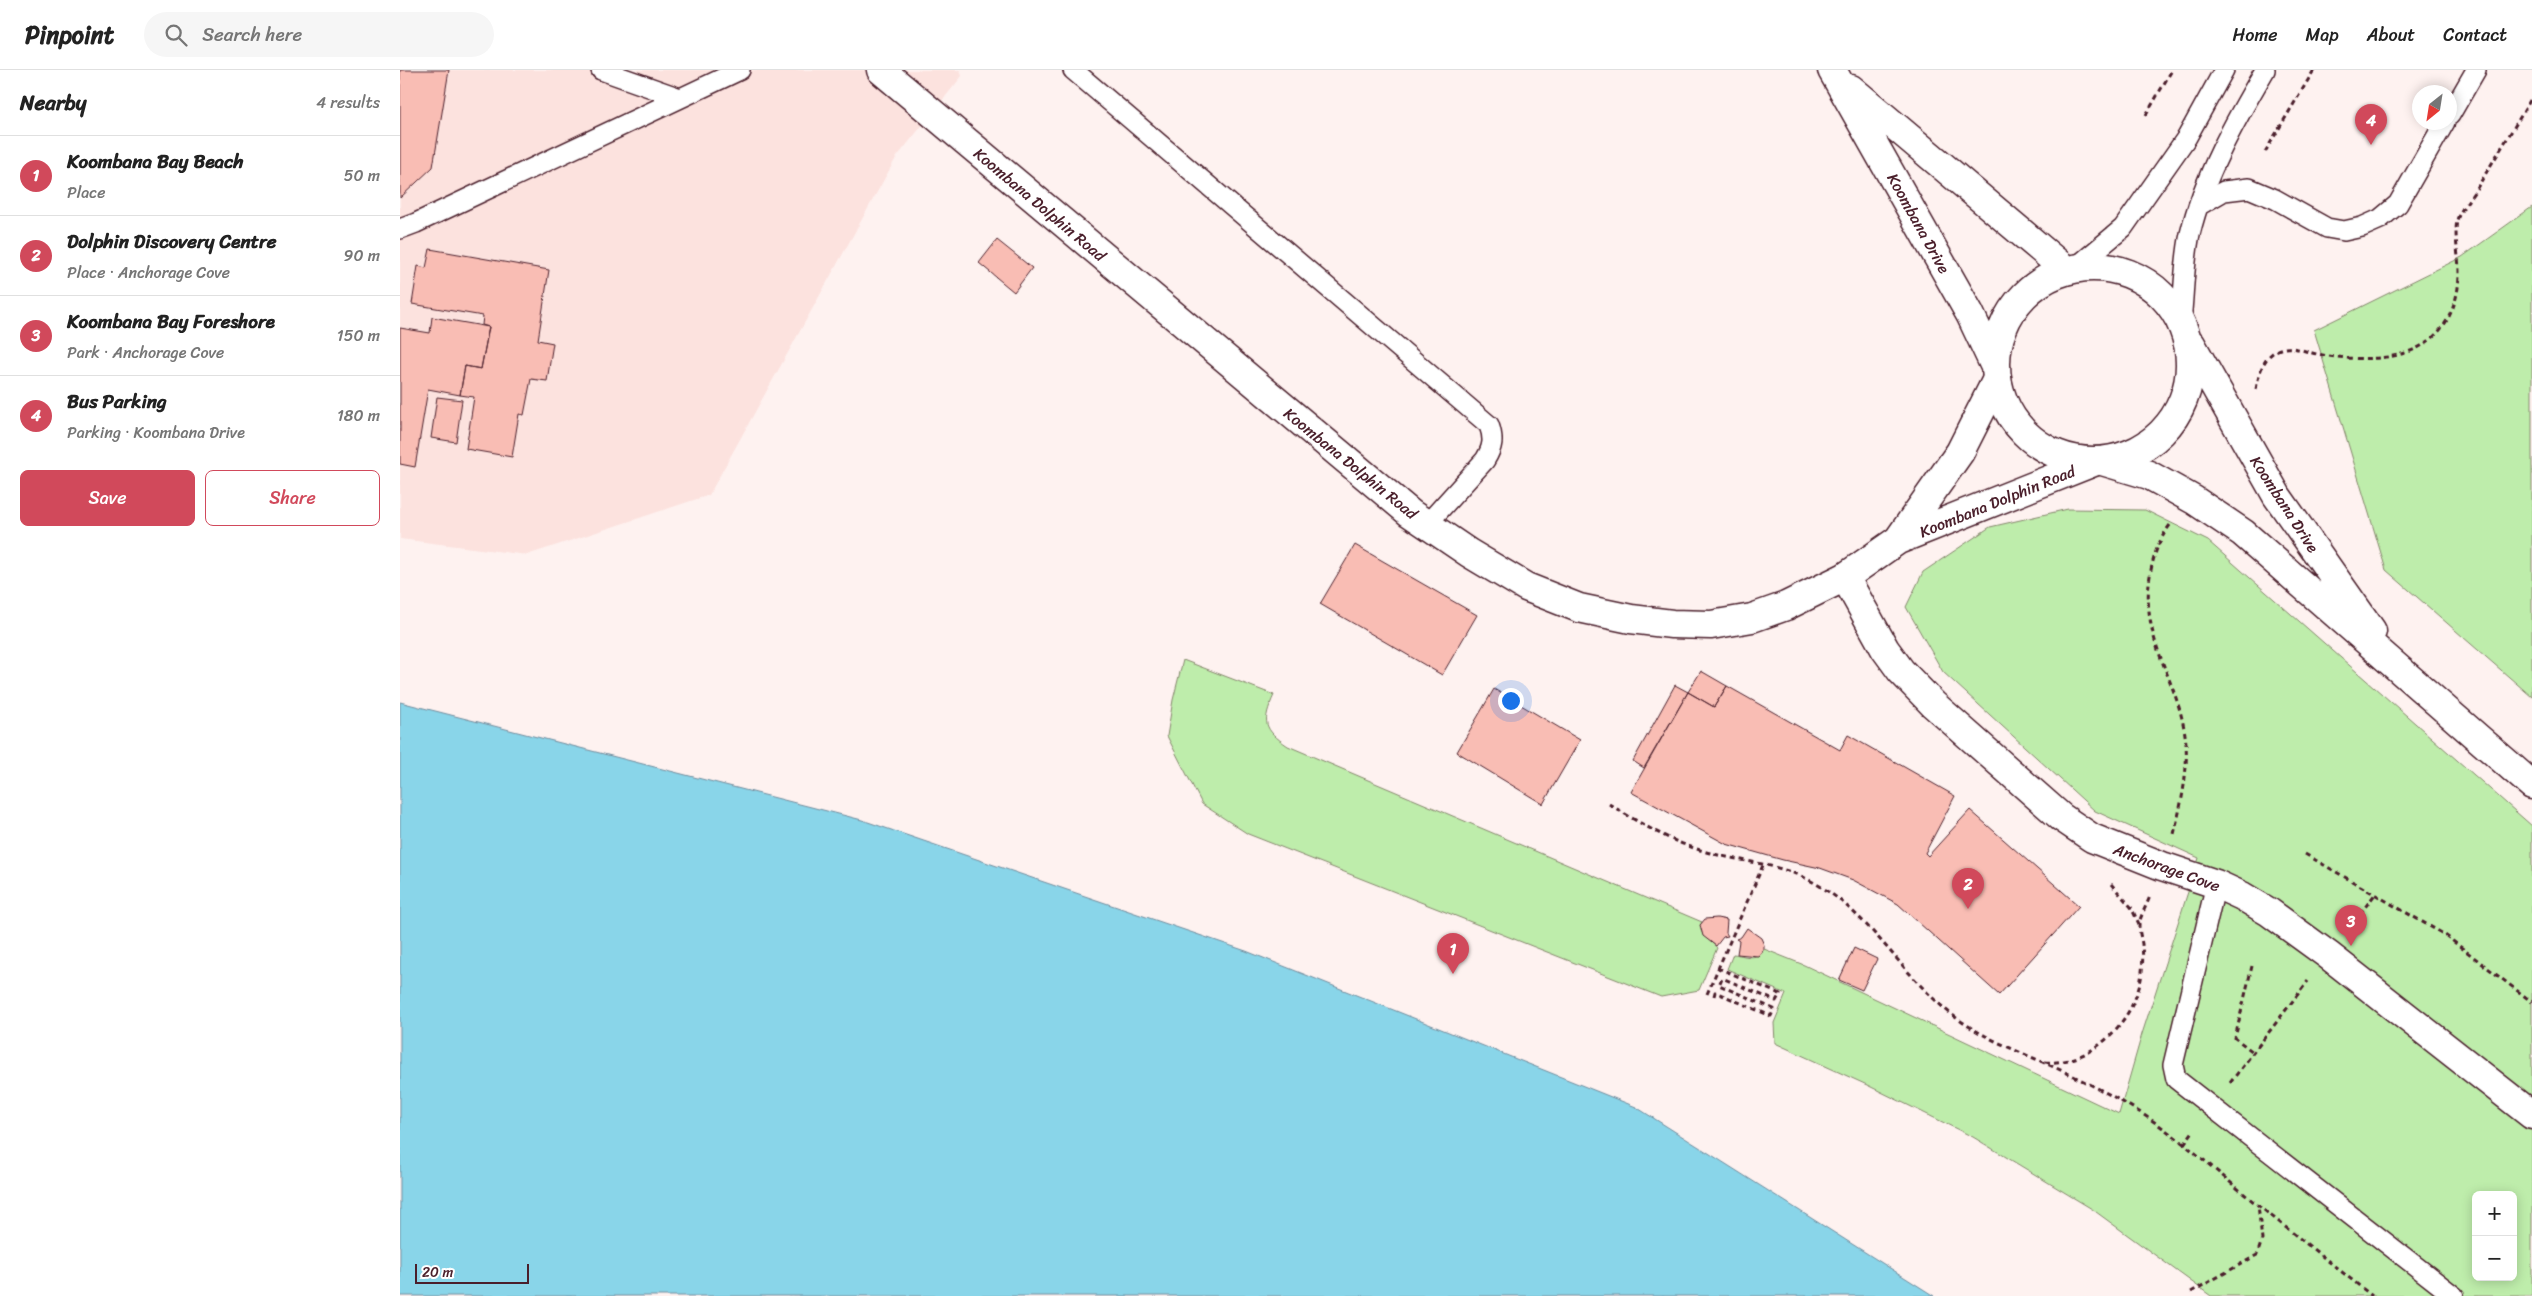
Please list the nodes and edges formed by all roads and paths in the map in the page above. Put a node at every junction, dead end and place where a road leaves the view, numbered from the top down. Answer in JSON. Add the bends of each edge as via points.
{"nodes":[{"id":1,"x":602,"y":70,"type":"edge"},
{"id":2,"x":740,"y":70,"type":"edge"},
{"id":3,"x":880,"y":70,"type":"edge"},
{"id":4,"x":1073,"y":70,"type":"edge"},
{"id":5,"x":2172,"y":70,"type":"edge"},
{"id":6,"x":2224,"y":70,"type":"edge"},
{"id":7,"x":2264,"y":70,"type":"edge"},
{"id":8,"x":2314,"y":70,"type":"edge"},
{"id":9,"x":2476,"y":70,"type":"edge"},
{"id":10,"x":1835,"y":74,"type":"edge"},
{"id":11,"x":2532,"y":97,"type":"edge"},
{"id":12,"x":680,"y":98,"type":"junction"},
{"id":13,"x":2457,"y":103,"type":"edge"},
{"id":14,"x":2146,"y":115,"type":"dead end"},
{"id":15,"x":2440,"y":130,"type":"edge"},
{"id":16,"x":2265,"y":152,"type":"dead end"},
{"id":17,"x":2198,"y":206,"type":"junction"},
{"id":18,"x":400,"y":229,"type":"edge"},
{"id":19,"x":2071,"y":269,"type":"junction"},
{"id":20,"x":2183,"y":328,"type":"junction"},
{"id":21,"x":1996,"y":374,"type":"junction"},
{"id":22,"x":2258,"y":397,"type":"dead end"},
{"id":23,"x":2098,"y":461,"type":"junction"},
{"id":24,"x":2174,"y":521,"type":"dead end"},
{"id":25,"x":1427,"y":524,"type":"junction"},
{"id":26,"x":1898,"y":540,"type":"junction"},
{"id":27,"x":1845,"y":577,"type":"junction"},
{"id":28,"x":2397,"y":667,"type":"junction"},
{"id":29,"x":2532,"y":785,"type":"edge"},
{"id":30,"x":1609,"y":804,"type":"dead end"},
{"id":31,"x":2305,"y":854,"type":"dead end"},
{"id":32,"x":1764,"y":863,"type":"junction"},
{"id":33,"x":2162,"y":866,"type":"junction"},
{"id":34,"x":2216,"y":884,"type":"junction"},
{"id":35,"x":2376,"y":893,"type":"junction"},
{"id":36,"x":2328,"y":955,"type":"junction"},
{"id":37,"x":2252,"y":966,"type":"dead end"},
{"id":38,"x":1718,"y":968,"type":"junction"},
{"id":39,"x":1706,"y":994,"type":"dead end"},
{"id":40,"x":1714,"y":996,"type":"dead end"},
{"id":41,"x":2532,"y":1002,"type":"edge"},
{"id":42,"x":2253,"y":1052,"type":"junction"},
{"id":43,"x":2042,"y":1062,"type":"junction"},
{"id":44,"x":2212,"y":1107,"type":"junction"},
{"id":45,"x":2532,"y":1115,"type":"edge"},
{"id":46,"x":2184,"y":1144,"type":"junction"},
{"id":47,"x":2258,"y":1205,"type":"junction"},
{"id":48,"x":2191,"y":1292,"type":"dead end"},
{"id":49,"x":2372,"y":1296,"type":"edge"},
{"id":50,"x":2454,"y":1296,"type":"edge"}],
"edges":[{"from":1,"to":12,"type":"lane"},
{"from":2,"to":12,"type":"lane"},
{"from":3,"to":25,"type":"street","name":"Koombana Dolphin Road","via":[[1291,415]]},
{"from":4,"to":25,"type":"lane","via":[[1489,425],[1492,448]]},
{"from":5,"to":14,"type":"path"},
{"from":6,"to":19,"type":"lane","via":[[2187,136],[2124,228]]},
{"from":7,"to":17,"type":"lane"},
{"from":8,"to":16,"type":"path"},
{"from":9,"to":13,"type":"lane"},
{"from":10,"to":19,"type":"street","name":"Koombana Drive"},
{"from":10,"to":21,"type":"street","name":"Koombana Drive","via":[[1970,314]]},
{"from":11,"to":22,"type":"path","via":[[2458,219],[2456,248],[2459,273],[2454,309],[2443,328],[2424,345],[2403,354],[2338,357],[2280,349],[2260,370]]},
{"from":12,"to":18,"type":"lane"},
{"from":15,"to":17,"type":"lane","via":[[2398,204],[2380,219],[2362,227],[2344,231],[2327,228],[2249,188],[2224,192]]},
{"from":17,"to":20,"type":"lane","via":[[2190,236]]},
{"from":19,"to":20,"type":"street","name":"Koombana Drive","via":[[2101,267],[2126,272],[2148,284],[2167,301]]},
{"from":19,"to":21,"type":"street","via":[[2042,281],[2006,318],[1998,343]]},
{"from":20,"to":23,"type":"street","via":[[2191,362],[2187,391],[2175,418],[2155,439],[2130,454]]},
{"from":20,"to":28,"type":"street","name":"Koombana Drive","via":[[2277,496]]},
{"from":21,"to":23,"type":"street","via":[[2005,405],[2020,429],[2042,446],[2068,458]]},
{"from":21,"to":26,"type":"street","name":"Koombana Dolphin Road","via":[[1960,452]]},
{"from":23,"to":26,"type":"street","name":"Koombana Dolphin Road"},
{"from":23,"to":28,"type":"street","name":"Koombana Drive","via":[[2149,474],[2243,532]]},
{"from":24,"to":33,"type":"path","via":[[2164,533],[2153,560],[2148,593],[2150,628],[2180,711],[2186,743],[2182,803]]},
{"from":25,"to":27,"type":"street","name":"Koombana Dolphin Road","via":[[1526,587],[1579,608],[1631,619],[1711,624],[1752,618],[1815,594]]},
{"from":26,"to":27,"type":"street","name":"Koombana Dolphin Road"},
{"from":27,"to":33,"type":"street","name":"Anchorage Cove","via":[[1901,671],[1947,717],[2061,817],[2092,838]]},
{"from":28,"to":29,"type":"street","name":"Koombana Drive"},
{"from":30,"to":32,"type":"path","via":[[1646,827],[1699,850]]},
{"from":31,"to":35,"type":"path"},
{"from":32,"to":38,"type":"path"},
{"from":32,"to":43,"type":"path","via":[[1812,882],[1841,900],[1954,1016],[1981,1034]]},
{"from":33,"to":34,"type":"street","name":"Anchorage Cove"},
{"from":33,"to":43,"type":"path","via":[[2139,924],[2143,959],[2134,1001],[2113,1031],[2095,1048],[2079,1058]]},
{"from":34,"to":36,"type":"street","name":"Anchorage Cove","via":[[2269,912]]},
{"from":34,"to":44,"type":"lane","via":[[2173,1065],[2176,1078]]},
{"from":35,"to":36,"type":"path"},
{"from":35,"to":41,"type":"path","via":[[2445,935]]},
{"from":36,"to":42,"type":"path"},
{"from":36,"to":45,"type":"street","name":"Anchorage Cove"},
{"from":37,"to":42,"type":"path","via":[[2235,1038]]},
{"from":38,"to":39,"type":"path"},
{"from":38,"to":40,"type":"path","via":[[1780,994],[1776,1001],[1722,978],[1719,985],[1774,1009],[1771,1016],[1715,992]]},
{"from":42,"to":44,"type":"path"},
{"from":43,"to":46,"type":"path","via":[[2119,1100]]},
{"from":44,"to":46,"type":"path"},
{"from":44,"to":50,"type":"lane"},
{"from":46,"to":47,"type":"path"},
{"from":47,"to":48,"type":"path","via":[[2262,1240],[2257,1255]]},
{"from":47,"to":49,"type":"path"}]}
